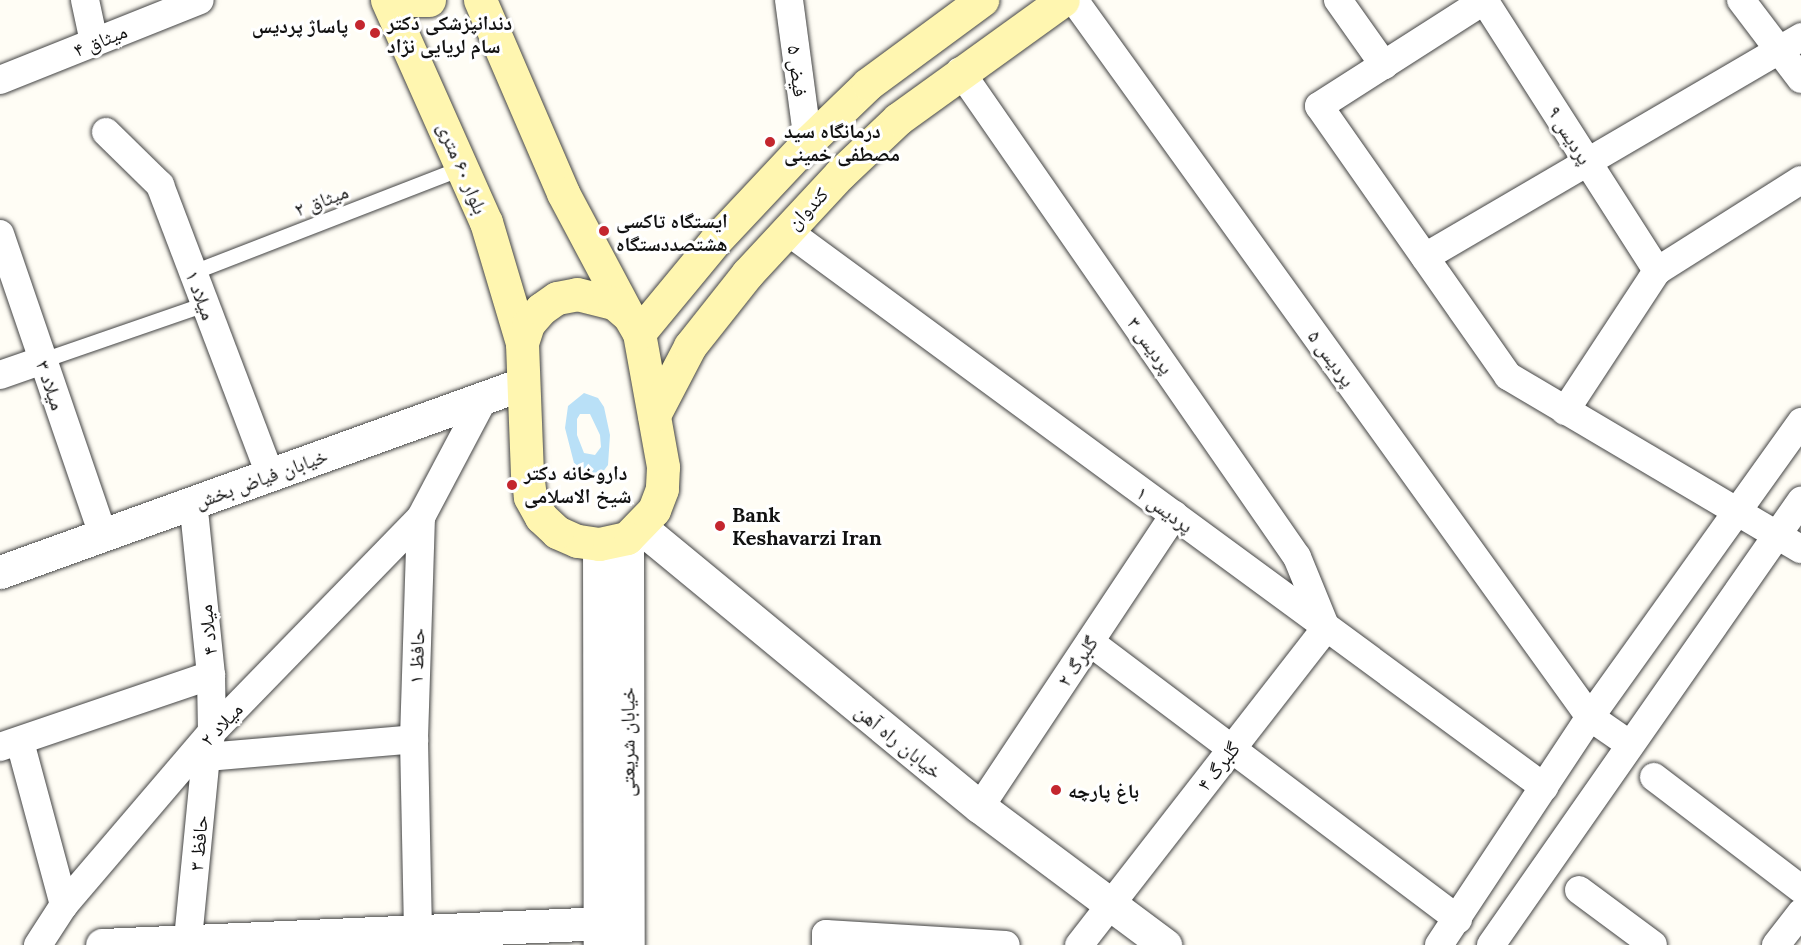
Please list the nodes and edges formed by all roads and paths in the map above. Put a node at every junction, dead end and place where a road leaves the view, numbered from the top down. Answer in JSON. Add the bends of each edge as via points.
{"nodes":[{"id":1,"x":85,"y":0,"type":"edge"},
{"id":2,"x":387,"y":0,"type":"edge"},
{"id":3,"x":395,"y":0,"type":"edge"},
{"id":4,"x":429,"y":0,"type":"edge"},
{"id":5,"x":480,"y":0,"type":"edge"},
{"id":6,"x":789,"y":0,"type":"edge"},
{"id":7,"x":982,"y":0,"type":"edge"},
{"id":8,"x":1063,"y":0,"type":"edge"},
{"id":9,"x":1074,"y":0,"type":"edge"},
{"id":10,"x":1338,"y":0,"type":"edge"},
{"id":11,"x":1485,"y":0,"type":"edge"},
{"id":12,"x":1741,"y":0,"type":"edge"},
{"id":13,"x":195,"y":1,"type":"edge"},
{"id":14,"x":94,"y":42,"type":"junction"},
{"id":15,"x":1790,"y":44,"type":"edge"},
{"id":16,"x":1384,"y":64,"type":"junction"},
{"id":17,"x":960,"y":71,"type":"junction"},
{"id":18,"x":0,"y":80,"type":"edge"},
{"id":19,"x":1801,"y":80,"type":"edge"},
{"id":20,"x":106,"y":132,"type":"dead end"},
{"id":21,"x":808,"y":142,"type":"junction"},
{"id":22,"x":1587,"y":162,"type":"junction"},
{"id":23,"x":464,"y":167,"type":"junction"},
{"id":24,"x":1801,"y":180,"type":"edge"},
{"id":25,"x":786,"y":230,"type":"junction"},
{"id":26,"x":0,"y":234,"type":"edge"},
{"id":27,"x":1425,"y":257,"type":"junction"},
{"id":28,"x":1656,"y":271,"type":"junction"},
{"id":29,"x":193,"y":272,"type":"junction"},
{"id":30,"x":205,"y":304,"type":"junction"},
{"id":31,"x":634,"y":325,"type":"junction"},
{"id":32,"x":522,"y":343,"type":"junction"},
{"id":33,"x":43,"y":360,"type":"junction"},
{"id":34,"x":0,"y":375,"type":"edge"},
{"id":35,"x":522,"y":384,"type":"junction"},
{"id":36,"x":484,"y":398,"type":"junction"},
{"id":37,"x":1565,"y":411,"type":"junction"},
{"id":38,"x":654,"y":415,"type":"junction"},
{"id":39,"x":1801,"y":422,"type":"edge"},
{"id":40,"x":270,"y":475,"type":"junction"},
{"id":41,"x":1801,"y":501,"type":"edge"},
{"id":42,"x":193,"y":502,"type":"junction"},
{"id":43,"x":1737,"y":514,"type":"junction"},
{"id":44,"x":1174,"y":515,"type":"junction"},
{"id":45,"x":421,"y":517,"type":"junction"},
{"id":46,"x":103,"y":535,"type":"junction"},
{"id":47,"x":622,"y":536,"type":"junction"},
{"id":48,"x":1776,"y":536,"type":"junction"},
{"id":49,"x":1801,"y":549,"type":"edge"},
{"id":50,"x":0,"y":572,"type":"edge"},
{"id":51,"x":1326,"y":628,"type":"junction"},
{"id":52,"x":1090,"y":642,"type":"junction"},
{"id":53,"x":211,"y":675,"type":"junction"},
{"id":54,"x":1590,"y":717,"type":"junction"},
{"id":55,"x":414,"y":739,"type":"junction"},
{"id":56,"x":10,"y":744,"type":"edge"},
{"id":57,"x":1629,"y":744,"type":"junction"},
{"id":58,"x":209,"y":745,"type":"junction"},
{"id":59,"x":1232,"y":748,"type":"junction"},
{"id":60,"x":1654,"y":777,"type":"dead end"},
{"id":61,"x":1544,"y":787,"type":"junction"},
{"id":62,"x":980,"y":807,"type":"junction"},
{"id":63,"x":1801,"y":889,"type":"edge"},
{"id":64,"x":1579,"y":890,"type":"dead end"},
{"id":65,"x":1110,"y":904,"type":"junction"},
{"id":66,"x":64,"y":905,"type":"junction"},
{"id":67,"x":1801,"y":913,"type":"edge"},
{"id":68,"x":1458,"y":919,"type":"junction"},
{"id":69,"x":600,"y":934,"type":"edge"},
{"id":70,"x":428,"y":935,"type":"edge"},
{"id":71,"x":189,"y":938,"type":"edge"},
{"id":72,"x":380,"y":939,"type":"edge"},
{"id":73,"x":969,"y":944,"type":"edge"},
{"id":74,"x":38,"y":945,"type":"edge"},
{"id":75,"x":102,"y":945,"type":"edge"},
{"id":76,"x":628,"y":945,"type":"edge"},
{"id":77,"x":826,"y":945,"type":"edge"},
{"id":78,"x":1006,"y":945,"type":"edge"},
{"id":79,"x":1079,"y":945,"type":"edge"},
{"id":80,"x":1165,"y":945,"type":"edge"},
{"id":81,"x":1439,"y":945,"type":"edge"},
{"id":82,"x":1491,"y":945,"type":"edge"},
{"id":83,"x":1653,"y":945,"type":"edge"},
{"id":84,"x":1776,"y":945,"type":"edge"}],
"edges":[{"from":1,"to":14,"type":"street"},
{"from":2,"to":23,"type":"main road","name":"بلوار ۶۰ متری"},
{"from":3,"to":4,"type":"main road"},
{"from":5,"to":31,"type":"main road","via":[[563,193]]},
{"from":6,"to":21,"type":"street","name":"فیض ۵"},
{"from":7,"to":21,"type":"main road","via":[[868,84]]},
{"from":8,"to":17,"type":"main road","name":"کندوان"},
{"from":9,"to":54,"type":"street","name":"پردیس ۵"},
{"from":10,"to":16,"type":"street"},
{"from":11,"to":16,"type":"street"},
{"from":11,"to":22,"type":"street","name":"پردیس ۹"},
{"from":12,"to":15,"type":"street"},
{"from":13,"to":14,"type":"street","name":"میثاق ۴"},
{"from":14,"to":18,"type":"street","name":"میثاق ۴"},
{"from":15,"to":19,"type":"street"},
{"from":15,"to":22,"type":"street"},
{"from":16,"to":27,"type":"street","via":[[1319,106]]},
{"from":17,"to":25,"type":"main road","name":"کندوان","via":[[898,118]]},
{"from":17,"to":51,"type":"street","name":"پردیس ۳","via":[[1297,557]]},
{"from":20,"to":29,"type":"street","name":"میلاد ۱","via":[[159,185]]},
{"from":21,"to":31,"type":"main road"},
{"from":22,"to":27,"type":"street"},
{"from":22,"to":28,"type":"street","name":"پردیس ۹"},
{"from":23,"to":29,"type":"lane","name":"میثاق ۲"},
{"from":23,"to":32,"type":"main road","name":"بلوار ۶۰ متری","via":[[486,222]]},
{"from":24,"to":28,"type":"street"},
{"from":25,"to":38,"type":"main road","name":"کندوان","via":[[690,346]]},
{"from":25,"to":44,"type":"street","name":"پردیس ۱"},
{"from":26,"to":33,"type":"street","name":"میلاد ۳"},
{"from":27,"to":37,"type":"street","via":[[1508,376]]},
{"from":28,"to":37,"type":"street"},
{"from":29,"to":30,"type":"street","name":"میلاد ۱"},
{"from":30,"to":33,"type":"lane"},
{"from":30,"to":40,"type":"street","name":"میلاد ۱"},
{"from":31,"to":32,"type":"main road","via":[[614,303],[596,295],[576,294],[557,298],[541,309],[528,324]]},
{"from":31,"to":38,"type":"main road"},
{"from":32,"to":35,"type":"main road"},
{"from":33,"to":34,"type":"street"},
{"from":33,"to":46,"type":"street","name":"میلاد ۳"},
{"from":35,"to":36,"type":"street","name":"خیابان فیاض بخش"},
{"from":35,"to":47,"type":"main road","via":[[530,496],[541,517],[557,532],[577,541]]},
{"from":36,"to":40,"type":"street","name":"خیابان فیاض بخش"},
{"from":36,"to":45,"type":"street","name":"حافظ ۱"},
{"from":37,"to":43,"type":"street"},
{"from":38,"to":47,"type":"main road","via":[[663,467],[662,489],[654,510]]},
{"from":39,"to":43,"type":"street"},
{"from":40,"to":42,"type":"street","name":"خیابان فیاض بخش"},
{"from":41,"to":48,"type":"street"},
{"from":42,"to":46,"type":"street","name":"خیابان فیاض بخش"},
{"from":42,"to":53,"type":"street","name":"میلاد ۴"},
{"from":43,"to":48,"type":"street"},
{"from":43,"to":54,"type":"street"},
{"from":44,"to":51,"type":"street","name":"پردیس ۱"},
{"from":44,"to":52,"type":"street","name":"گلبرگ ۲"},
{"from":45,"to":55,"type":"street","name":"حافظ ۱"},
{"from":45,"to":58,"type":"street","name":"میلاد ۲"},
{"from":46,"to":50,"type":"street","name":"خیابان فیاض بخش"},
{"from":47,"to":62,"type":"street","name":"خیابان راه آهن"},
{"from":47,"to":69,"type":"street","name":"خیابان شریعتی"},
{"from":47,"to":76,"type":"street","name":"خیابان شریعتی"},
{"from":48,"to":49,"type":"street"},
{"from":48,"to":57,"type":"street"},
{"from":51,"to":59,"type":"street","name":"گلبرگ ۴"},
{"from":51,"to":61,"type":"street","name":"پردیس ۱"},
{"from":52,"to":59,"type":"street"},
{"from":52,"to":62,"type":"street","name":"گلبرگ ۲"},
{"from":53,"to":56,"type":"street"},
{"from":53,"to":58,"type":"street","name":"میلاد ۴"},
{"from":54,"to":57,"type":"street","name":"پردیس ۵"},
{"from":54,"to":61,"type":"street"},
{"from":55,"to":58,"type":"street"},
{"from":55,"to":70,"type":"street","name":"حافظ ۱"},
{"from":56,"to":66,"type":"street"},
{"from":57,"to":82,"type":"street"},
{"from":58,"to":66,"type":"street","name":"میلاد ۲"},
{"from":58,"to":71,"type":"street","name":"حافظ ۳"},
{"from":59,"to":65,"type":"street","name":"گلبرگ ۴"},
{"from":59,"to":68,"type":"street"},
{"from":60,"to":63,"type":"street"},
{"from":61,"to":68,"type":"street"},
{"from":62,"to":65,"type":"street","name":"خیابان راه آهن"},
{"from":64,"to":83,"type":"street"},
{"from":65,"to":79,"type":"street","name":"گلبرگ ۴"},
{"from":65,"to":80,"type":"street","name":"خیابان راه آهن"},
{"from":66,"to":74,"type":"street","name":"میلاد ۲"},
{"from":67,"to":84,"type":"street"},
{"from":68,"to":81,"type":"street"},
{"from":69,"to":70,"type":"street"},
{"from":70,"to":72,"type":"street"},
{"from":71,"to":72,"type":"street"},
{"from":71,"to":75,"type":"street"},
{"from":73,"to":77,"type":"street","via":[[826,934]]},
{"from":73,"to":78,"type":"street"}]}
